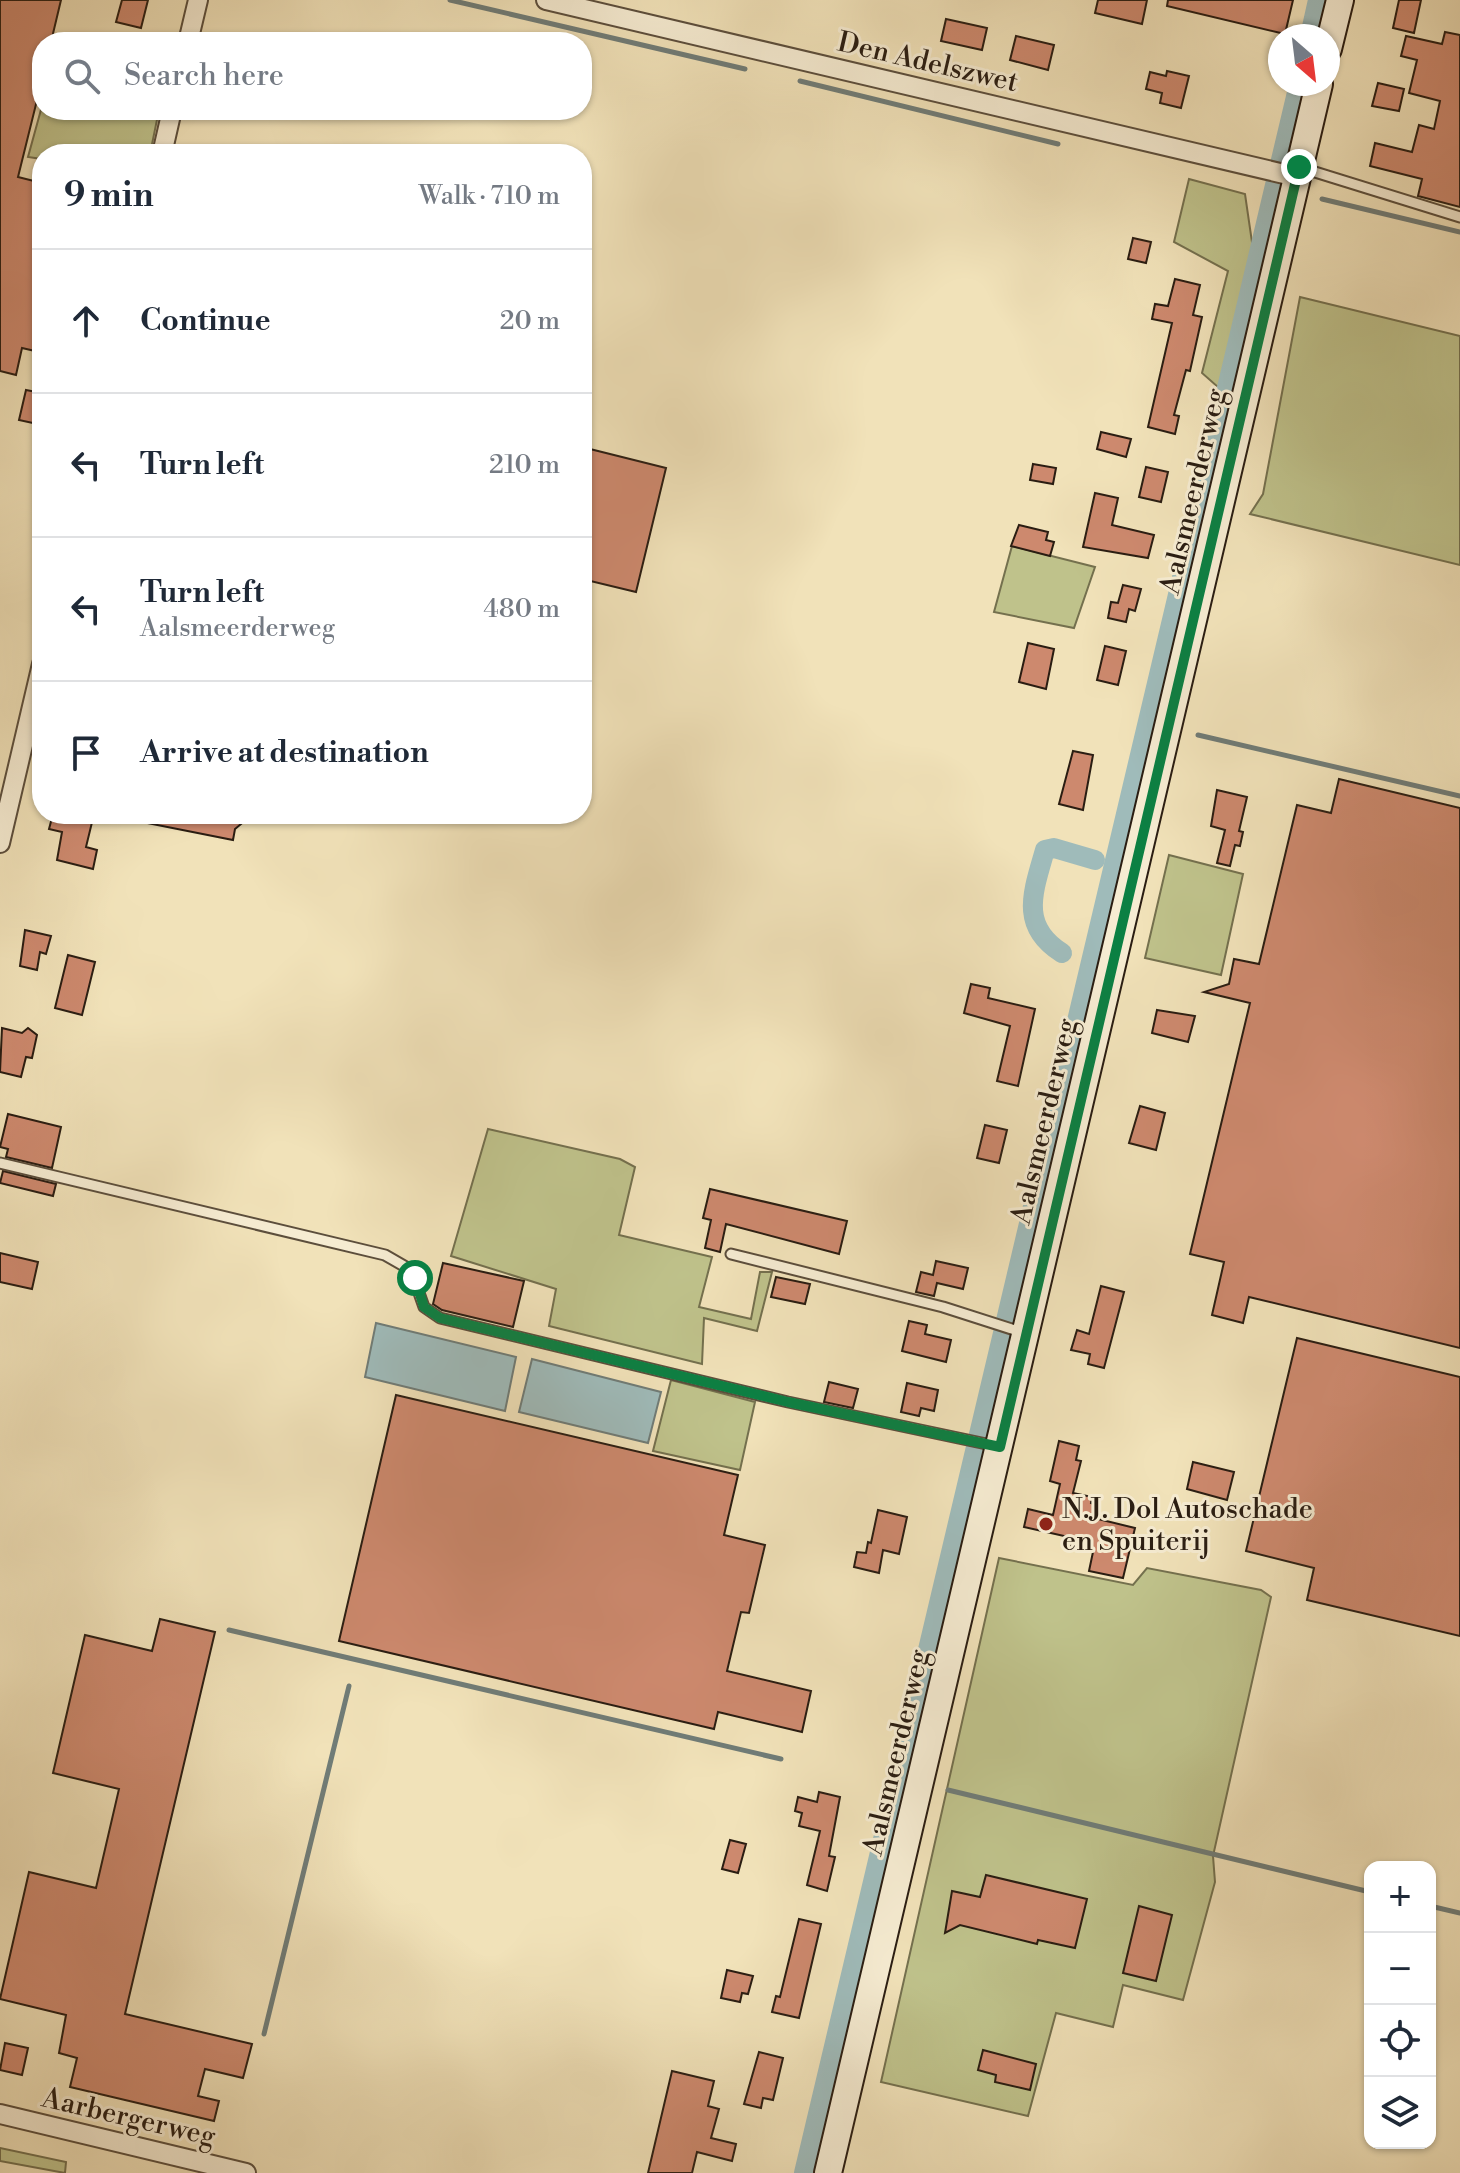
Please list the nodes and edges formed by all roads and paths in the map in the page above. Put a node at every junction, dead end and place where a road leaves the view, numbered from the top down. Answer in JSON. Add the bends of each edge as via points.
{"nodes":[{"id":1,"x":198,"y":0,"type":"edge"},
{"id":2,"x":546,"y":0,"type":"edge"},
{"id":3,"x":1340,"y":0,"type":"edge"},
{"id":4,"x":1334,"y":24,"type":"edge"},
{"id":5,"x":190,"y":32,"type":"edge"},
{"id":6,"x":1314,"y":96,"type":"edge"},
{"id":7,"x":170,"y":120,"type":"edge"},
{"id":8,"x":164,"y":144,"type":"edge"},
{"id":9,"x":1285,"y":172,"type":"junction"},
{"id":10,"x":1460,"y":217,"type":"edge"},
{"id":11,"x":32,"y":707,"type":"edge"},
{"id":12,"x":0,"y":843,"type":"edge"},
{"id":13,"x":0,"y":1163,"type":"edge"},
{"id":14,"x":731,"y":1254,"type":"dead end"},
{"id":15,"x":1018,"y":1331,"type":"junction"},
{"id":16,"x":994,"y":1446,"type":"junction"},
{"id":17,"x":0,"y":2114,"type":"edge"},
{"id":18,"x":204,"y":2168,"type":"edge"},
{"id":19,"x":246,"y":2173,"type":"edge"},
{"id":20,"x":828,"y":2173,"type":"edge"}],
"edges":[{"from":1,"to":5,"type":"street"},
{"from":2,"to":9,"type":"street","name":"Den Adelszwet"},
{"from":3,"to":4,"type":"street"},
{"from":6,"to":9,"type":"street","name":"Aalsmeerderweg"},
{"from":7,"to":8,"type":"street"},
{"from":9,"to":10,"type":"lane"},
{"from":9,"to":15,"type":"street","name":"Aalsmeerderweg"},
{"from":11,"to":12,"type":"street"},
{"from":13,"to":16,"type":"lane","via":[[385,1255],[411,1270],[424,1307],[440,1318]]},
{"from":14,"to":15,"type":"lane"},
{"from":15,"to":16,"type":"street","name":"Aalsmeerderweg"},
{"from":16,"to":20,"type":"street","name":"Aalsmeerderweg"},
{"from":17,"to":18,"type":"street","name":"Aarbergerweg"},
{"from":18,"to":19,"type":"street","name":"Aarbergerweg"}]}
